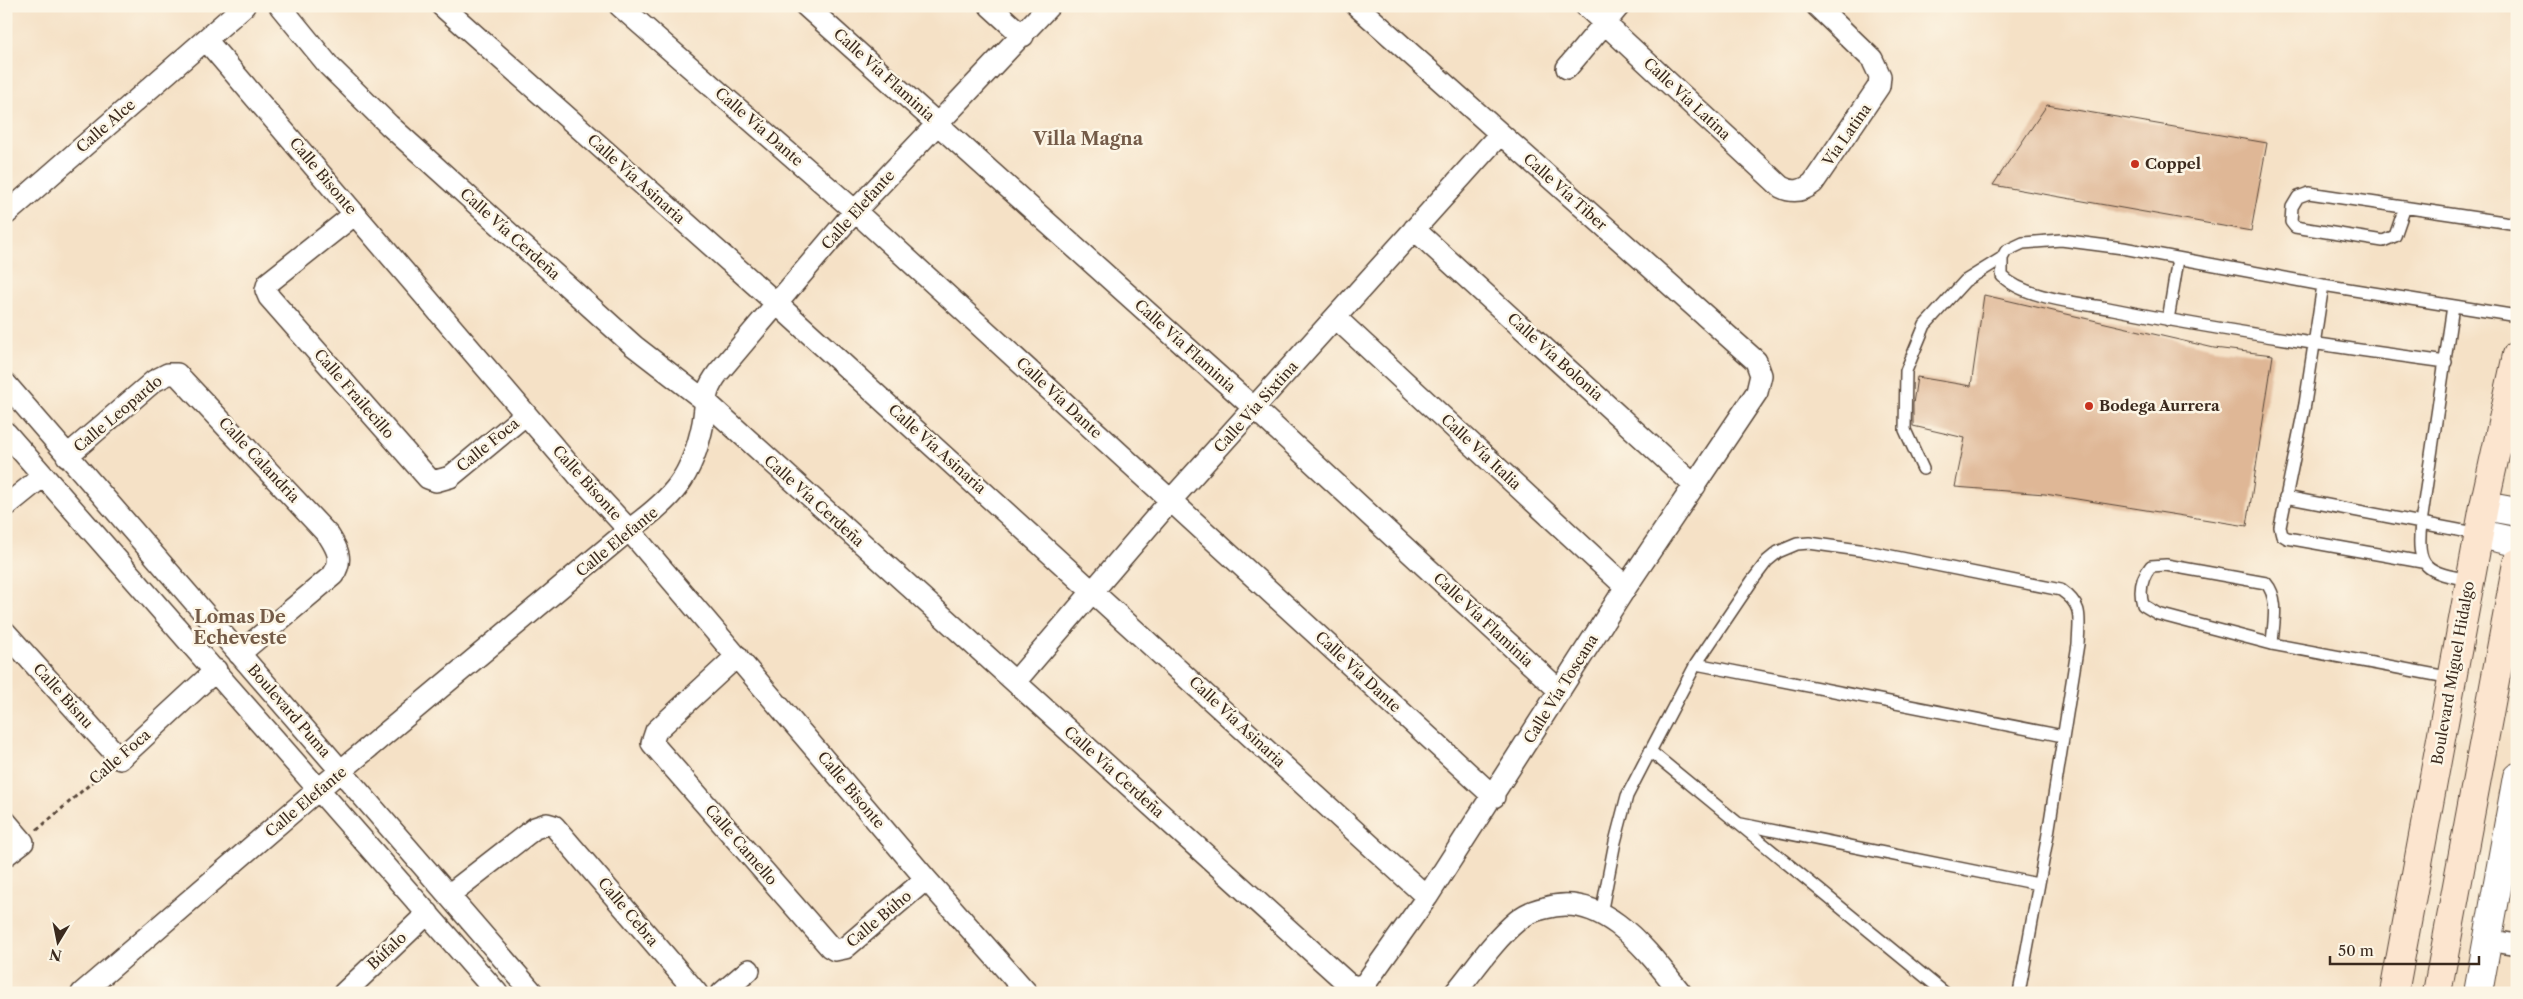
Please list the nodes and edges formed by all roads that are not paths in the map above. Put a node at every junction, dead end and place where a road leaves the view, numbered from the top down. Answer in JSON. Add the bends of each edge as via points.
{"nodes":[{"id":1,"x":244,"y":6,"type":"edge"},
{"id":2,"x":280,"y":6,"type":"edge"},
{"id":3,"x":442,"y":6,"type":"edge"},
{"id":4,"x":620,"y":6,"type":"edge"},
{"id":5,"x":806,"y":6,"type":"edge"},
{"id":6,"x":990,"y":6,"type":"edge"},
{"id":7,"x":1049,"y":6,"type":"edge"},
{"id":8,"x":1357,"y":6,"type":"edge"},
{"id":9,"x":1586,"y":6,"type":"edge"},
{"id":10,"x":1619,"y":6,"type":"edge"},
{"id":11,"x":1817,"y":6,"type":"edge"},
{"id":12,"x":1605,"y":22,"type":"junction"},
{"id":13,"x":1023,"y":36,"type":"junction"},
{"id":14,"x":206,"y":40,"type":"junction"},
{"id":15,"x":1567,"y":68,"type":"dead end"},
{"id":16,"x":939,"y":124,"type":"junction"},
{"id":17,"x":1500,"y":134,"type":"junction"},
{"id":18,"x":1788,"y":191,"type":"joint"},
{"id":19,"x":2405,"y":207,"type":"junction"},
{"id":20,"x":855,"y":211,"type":"junction"},
{"id":21,"x":6,"y":214,"type":"edge"},
{"id":22,"x":355,"y":214,"type":"junction"},
{"id":23,"x":2517,"y":224,"type":"edge"},
{"id":24,"x":1414,"y":229,"type":"junction"},
{"id":25,"x":2002,"y":258,"type":"junction"},
{"id":26,"x":2178,"y":258,"type":"junction"},
{"id":27,"x":2323,"y":285,"type":"junction"},
{"id":28,"x":776,"y":303,"type":"junction"},
{"id":29,"x":2453,"y":306,"type":"junction"},
{"id":30,"x":2517,"y":316,"type":"edge"},
{"id":31,"x":1336,"y":318,"type":"junction"},
{"id":32,"x":2168,"y":320,"type":"junction"},
{"id":33,"x":2315,"y":344,"type":"junction"},
{"id":34,"x":2517,"y":355,"type":"edge"},
{"id":35,"x":2446,"y":362,"type":"junction"},
{"id":36,"x":168,"y":374,"type":"joint"},
{"id":37,"x":6,"y":384,"type":"edge"},
{"id":38,"x":1760,"y":384,"type":"joint"},
{"id":39,"x":704,"y":400,"type":"junction"},
{"id":40,"x":1254,"y":408,"type":"junction"},
{"id":41,"x":526,"y":414,"type":"junction"},
{"id":42,"x":6,"y":433,"type":"edge"},
{"id":43,"x":68,"y":456,"type":"junction"},
{"id":44,"x":1923,"y":469,"type":"dead end"},
{"id":45,"x":43,"y":476,"type":"junction"},
{"id":46,"x":450,"y":477,"type":"joint"},
{"id":47,"x":1695,"y":486,"type":"junction"},
{"id":48,"x":2285,"y":497,"type":"junction"},
{"id":49,"x":1170,"y":500,"type":"junction"},
{"id":50,"x":6,"y":506,"type":"edge"},
{"id":51,"x":2484,"y":506,"type":"junction"},
{"id":52,"x":2517,"y":512,"type":"edge"},
{"id":53,"x":2421,"y":523,"type":"junction"},
{"id":54,"x":629,"y":530,"type":"junction"},
{"id":55,"x":2479,"y":534,"type":"junction"},
{"id":56,"x":2517,"y":542,"type":"edge"},
{"id":57,"x":2422,"y":562,"type":"junction"},
{"id":58,"x":2517,"y":563,"type":"edge"},
{"id":59,"x":2470,"y":580,"type":"junction"},
{"id":60,"x":1626,"y":587,"type":"junction"},
{"id":61,"x":1094,"y":591,"type":"junction"},
{"id":62,"x":6,"y":633,"type":"edge"},
{"id":63,"x":2272,"y":644,"type":"junction"},
{"id":64,"x":239,"y":654,"type":"junction"},
{"id":65,"x":737,"y":656,"type":"junction"},
{"id":66,"x":1696,"y":664,"type":"junction"},
{"id":67,"x":216,"y":670,"type":"junction"},
{"id":68,"x":2452,"y":678,"type":"junction"},
{"id":69,"x":1015,"y":682,"type":"junction"},
{"id":70,"x":1560,"y":691,"type":"junction"},
{"id":71,"x":2063,"y":736,"type":"junction"},
{"id":72,"x":1650,"y":751,"type":"junction"},
{"id":73,"x":120,"y":759,"type":"joint"},
{"id":74,"x":343,"y":771,"type":"junction"},
{"id":75,"x":2517,"y":777,"type":"edge"},
{"id":76,"x":319,"y":789,"type":"junction"},
{"id":77,"x":1494,"y":797,"type":"junction"},
{"id":78,"x":2513,"y":817,"type":"edge"},
{"id":79,"x":6,"y":822,"type":"edge"},
{"id":80,"x":1738,"y":824,"type":"junction"},
{"id":81,"x":6,"y":856,"type":"edge"},
{"id":82,"x":926,"y":879,"type":"junction"},
{"id":83,"x":2038,"y":884,"type":"junction"},
{"id":84,"x":450,"y":894,"type":"junction"},
{"id":85,"x":1428,"y":897,"type":"junction"},
{"id":86,"x":428,"y":913,"type":"junction"},
{"id":87,"x":1601,"y":914,"type":"junction"},
{"id":88,"x":2487,"y":940,"type":"junction"},
{"id":89,"x":2517,"y":946,"type":"edge"},
{"id":90,"x":830,"y":947,"type":"joint"},
{"id":91,"x":749,"y":970,"type":"dead end"},
{"id":92,"x":1356,"y":987,"type":"joint"},
{"id":93,"x":345,"y":991,"type":"edge"},
{"id":94,"x":82,"y":993,"type":"edge"},
{"id":95,"x":496,"y":993,"type":"edge"},
{"id":96,"x":533,"y":993,"type":"edge"},
{"id":97,"x":697,"y":993,"type":"edge"},
{"id":98,"x":722,"y":993,"type":"edge"},
{"id":99,"x":1027,"y":993,"type":"edge"},
{"id":100,"x":1455,"y":993,"type":"edge"},
{"id":101,"x":1681,"y":993,"type":"edge"},
{"id":102,"x":1945,"y":993,"type":"edge"},
{"id":103,"x":2019,"y":993,"type":"edge"},
{"id":104,"x":2394,"y":993,"type":"edge"},
{"id":105,"x":2437,"y":993,"type":"edge"},
{"id":106,"x":2478,"y":993,"type":"edge"}],
"edges":[{"from":1,"to":14,"type":"street","name":"Calle Alce"},
{"from":2,"to":39,"type":"street","name":"Calle Vía Cerdeña","via":[[329,66],[390,125],[634,346]]},
{"from":3,"to":28,"type":"street","name":"Calle Vía Asinaria"},
{"from":4,"to":20,"type":"street","name":"Calle Vía Dante"},
{"from":5,"to":16,"type":"street","name":"Calle Vía Flaminia"},
{"from":6,"to":13,"type":"street"},
{"from":7,"to":13,"type":"street","name":"Calle Elefante"},
{"from":8,"to":17,"type":"street","name":"Calle Vía Tiber"},
{"from":9,"to":12,"type":"street","name":"Calle Vía Latina"},
{"from":10,"to":12,"type":"street"},
{"from":11,"to":18,"type":"street","name":"Vía Latina","via":[[1872,59],[1880,76],[1879,86],[1813,184],[1806,189]]},
{"from":12,"to":15,"type":"street"},
{"from":12,"to":18,"type":"street","name":"Calle Vía Latina"},
{"from":13,"to":16,"type":"street","name":"Calle Elefante"},
{"from":14,"to":21,"type":"street","name":"Calle Alce"},
{"from":14,"to":22,"type":"street","name":"Calle Bisonte"},
{"from":16,"to":20,"type":"street","name":"Calle Elefante"},
{"from":16,"to":40,"type":"street","name":"Calle Vía Flaminia"},
{"from":17,"to":24,"type":"street","name":"Calle Vía Sixtina"},
{"from":17,"to":38,"type":"street","name":"Calle Vía Tiber","via":[[1756,362]]},
{"from":19,"to":19,"type":"lane","via":[[2309,193],[2298,196],[2292,207],[2291,222],[2295,227],[2383,241],[2394,236]]},
{"from":19,"to":23,"type":"lane"},
{"from":20,"to":28,"type":"street","name":"Calle Elefante"},
{"from":20,"to":49,"type":"street","name":"Calle Vía Dante"},
{"from":22,"to":41,"type":"street","name":"Calle Bisonte"},
{"from":22,"to":46,"type":"street","name":"Calle Frailecillo","via":[[268,283],[266,292],[428,478],[436,481]]},
{"from":24,"to":31,"type":"street","name":"Calle Vía Sixtina"},
{"from":24,"to":47,"type":"street","name":"Calle Vía Bolonia"},
{"from":25,"to":26,"type":"lane","via":[[2006,251],[2023,243],[2061,240]]},
{"from":25,"to":32,"type":"lane","via":[[2002,276],[2022,289]]},
{"from":25,"to":44,"type":"lane","via":[[1965,281],[1925,325],[1906,370],[1905,430]]},
{"from":26,"to":27,"type":"lane"},
{"from":26,"to":32,"type":"lane"},
{"from":27,"to":29,"type":"lane"},
{"from":27,"to":33,"type":"lane"},
{"from":28,"to":39,"type":"street","name":"Calle Elefante","via":[[718,373]]},
{"from":28,"to":61,"type":"street","name":"Calle Vía Asinaria"},
{"from":29,"to":30,"type":"lane"},
{"from":29,"to":35,"type":"lane"},
{"from":31,"to":40,"type":"street","name":"Calle Vía Sixtina"},
{"from":31,"to":60,"type":"street","name":"Calle Vía Italia"},
{"from":32,"to":33,"type":"lane"},
{"from":33,"to":35,"type":"lane"},
{"from":33,"to":48,"type":"lane"},
{"from":34,"to":51,"type":"main road","name":"Boulevard Miguel Hidalgo"},
{"from":35,"to":53,"type":"lane"},
{"from":36,"to":43,"type":"street","name":"Calle Leopardo","via":[[154,381]]},
{"from":36,"to":64,"type":"street","name":"Calle Calandria","via":[[177,374],[183,379],[329,536],[340,558],[339,567],[333,575]]},
{"from":37,"to":43,"type":"street","name":"Boulevard Puma"},
{"from":38,"to":47,"type":"street","name":"Calle Vía Toscana"},
{"from":39,"to":54,"type":"street","name":"Calle Elefante","via":[[697,445],[678,487],[662,506]]},
{"from":39,"to":69,"type":"street","name":"Calle Vía Cerdeña"},
{"from":40,"to":49,"type":"street","name":"Calle Vía Sixtina"},
{"from":40,"to":70,"type":"street","name":"Calle Vía Flaminia"},
{"from":41,"to":46,"type":"street","name":"Calle Foca"},
{"from":41,"to":54,"type":"street","name":"Calle Bisonte"},
{"from":42,"to":45,"type":"street","name":"Boulevard Puma"},
{"from":43,"to":64,"type":"street","name":"Boulevard Puma"},
{"from":45,"to":50,"type":"street"},
{"from":45,"to":67,"type":"street","name":"Boulevard Puma"},
{"from":47,"to":60,"type":"street","name":"Calle Vía Toscana"},
{"from":48,"to":53,"type":"lane"},
{"from":48,"to":57,"type":"lane","via":[[2280,527],[2287,538]]},
{"from":49,"to":61,"type":"street","name":"Calle Vía Sixtina"},
{"from":49,"to":77,"type":"street","name":"Calle Vía Dante"},
{"from":51,"to":52,"type":"street"},
{"from":51,"to":55,"type":"main road","name":"Boulevard Miguel Hidalgo"},
{"from":53,"to":55,"type":"lane"},
{"from":53,"to":57,"type":"lane","via":[[2419,549]]},
{"from":54,"to":65,"type":"street","name":"Calle Bisonte"},
{"from":54,"to":74,"type":"street","name":"Calle Elefante"},
{"from":55,"to":56,"type":"street"},
{"from":55,"to":59,"type":"main road","name":"Boulevard Miguel Hidalgo"},
{"from":57,"to":59,"type":"lane","via":[[2438,572]]},
{"from":58,"to":105,"type":"main road"},
{"from":59,"to":68,"type":"main road","name":"Boulevard Miguel Hidalgo"},
{"from":60,"to":70,"type":"street","name":"Calle Vía Toscana"},
{"from":61,"to":69,"type":"street","name":"Calle Vía Sixtina"},
{"from":61,"to":85,"type":"street","name":"Calle Vía Asinaria"},
{"from":62,"to":73,"type":"street","name":"Calle Bisnu"},
{"from":63,"to":63,"type":"lane","via":[[2158,614],[2143,605],[2140,594],[2145,573],[2151,566],[2166,565],[2266,583],[2273,591],[2275,601]]},
{"from":63,"to":68,"type":"lane"},
{"from":64,"to":74,"type":"street","name":"Boulevard Puma"},
{"from":65,"to":82,"type":"street","name":"Calle Bisonte"},
{"from":65,"to":90,"type":"street","name":"Calle Camello","via":[[656,731],[652,743]]},
{"from":66,"to":71,"type":"lane"},
{"from":66,"to":71,"type":"lane","via":[[1752,581],[1778,552],[1809,543],[1876,553],[2061,590],[2074,599],[2079,616],[2078,644]]},
{"from":66,"to":72,"type":"lane"},
{"from":67,"to":73,"type":"street","name":"Calle Foca"},
{"from":67,"to":76,"type":"street","name":"Boulevard Puma"},
{"from":68,"to":104,"type":"main road","name":"Boulevard Miguel Hidalgo"},
{"from":69,"to":92,"type":"street","name":"Calle Vía Cerdeña","via":[[1347,983]]},
{"from":70,"to":77,"type":"street","name":"Calle Vía Toscana"},
{"from":71,"to":83,"type":"lane"},
{"from":72,"to":80,"type":"lane"},
{"from":72,"to":87,"type":"lane","via":[[1628,796]]},
{"from":74,"to":76,"type":"street","name":"Calle Elefante"},
{"from":74,"to":84,"type":"street","name":"Boulevard Puma"},
{"from":75,"to":78,"type":"street"},
{"from":76,"to":86,"type":"street","name":"Boulevard Puma"},
{"from":76,"to":94,"type":"street","name":"Calle Elefante"},
{"from":77,"to":85,"type":"street","name":"Calle Vía Toscana"},
{"from":78,"to":88,"type":"street"},
{"from":79,"to":81,"type":"street","via":[[23,842]]},
{"from":80,"to":83,"type":"lane"},
{"from":80,"to":102,"type":"lane"},
{"from":82,"to":90,"type":"street","name":"Calle Búho","via":[[845,948],[835,950]]},
{"from":82,"to":99,"type":"street","name":"Calle Bisonte"},
{"from":83,"to":103,"type":"lane"},
{"from":84,"to":96,"type":"street","name":"Boulevard Puma"},
{"from":84,"to":97,"type":"street","name":"Calle Cebra","via":[[540,825],[554,826]]},
{"from":85,"to":92,"type":"street","name":"Calle Vía Toscana","via":[[1364,984]]},
{"from":86,"to":93,"type":"street","name":"Búfalo"},
{"from":86,"to":95,"type":"street","name":"Boulevard Puma"},
{"from":87,"to":100,"type":"street","via":[[1573,904],[1554,905],[1519,919]]},
{"from":87,"to":101,"type":"street","via":[[1626,931]]},
{"from":88,"to":89,"type":"street"},
{"from":88,"to":106,"type":"street"},
{"from":91,"to":98,"type":"street"}]}
